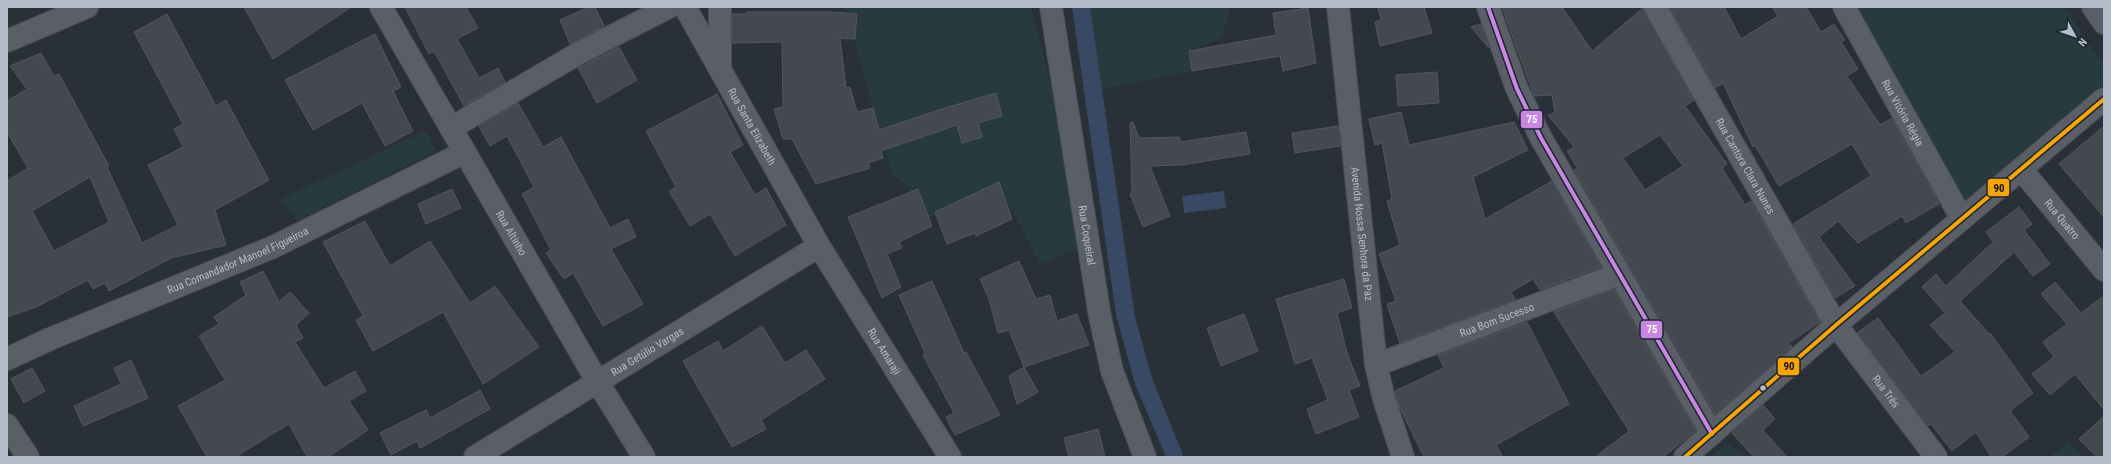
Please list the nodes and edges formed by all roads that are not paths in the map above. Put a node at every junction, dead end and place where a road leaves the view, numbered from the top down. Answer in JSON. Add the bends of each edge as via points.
{"nodes":[{"id":1,"x":87,"y":7,"type":"edge"},
{"id":2,"x":381,"y":7,"type":"edge"},
{"id":3,"x":669,"y":7,"type":"edge"},
{"id":4,"x":685,"y":7,"type":"edge"},
{"id":5,"x":720,"y":7,"type":"edge"},
{"id":6,"x":1051,"y":7,"type":"edge"},
{"id":7,"x":1338,"y":7,"type":"edge"},
{"id":8,"x":1488,"y":7,"type":"edge"},
{"id":9,"x":1655,"y":7,"type":"edge"},
{"id":10,"x":1844,"y":7,"type":"edge"},
{"id":11,"x":2093,"y":7,"type":"edge"},
{"id":12,"x":2104,"y":23,"type":"edge"},
{"id":13,"x":7,"y":41,"type":"edge"},
{"id":14,"x":720,"y":69,"type":"junction"},
{"id":15,"x":2104,"y":99,"type":"edge"},
{"id":16,"x":450,"y":128,"type":"junction"},
{"id":17,"x":463,"y":153,"type":"junction"},
{"id":18,"x":2021,"y":169,"type":"junction"},
{"id":19,"x":1962,"y":220,"type":"junction"},
{"id":20,"x":819,"y":246,"type":"junction"},
{"id":21,"x":2104,"y":270,"type":"edge"},
{"id":22,"x":1619,"y":274,"type":"junction"},
{"id":23,"x":1836,"y":325,"type":"junction"},
{"id":24,"x":7,"y":359,"type":"edge"},
{"id":25,"x":1376,"y":365,"type":"junction"},
{"id":26,"x":597,"y":381,"type":"junction"},
{"id":27,"x":7,"y":424,"type":"edge"},
{"id":28,"x":1712,"y":434,"type":"junction"},
{"id":29,"x":28,"y":457,"type":"edge"},
{"id":30,"x":475,"y":457,"type":"edge"},
{"id":31,"x":644,"y":457,"type":"edge"},
{"id":32,"x":950,"y":457,"type":"edge"},
{"id":33,"x":1145,"y":457,"type":"edge"},
{"id":34,"x":1403,"y":457,"type":"edge"},
{"id":35,"x":1685,"y":457,"type":"edge"},
{"id":36,"x":1936,"y":457,"type":"edge"}],
"edges":[{"from":1,"to":13,"type":"street"},
{"from":2,"to":16,"type":"street","name":"Rua Altinho"},
{"from":3,"to":16,"type":"street","via":[[579,53]]},
{"from":4,"to":14,"type":"street","name":"Rua Santa Elizabeth"},
{"from":5,"to":14,"type":"street"},
{"from":6,"to":33,"type":"street","name":"Rua Coqueiral","via":[[1100,317],[1112,371]]},
{"from":7,"to":25,"type":"street","name":"Avenida Nossa Senhora da Paz"},
{"from":8,"to":22,"type":"street","via":[[1517,89],[1541,138]]},
{"from":9,"to":23,"type":"street","name":"Rua Cantora Clara Nunes"},
{"from":10,"to":19,"type":"street","name":"Rua Vitória Régia"},
{"from":11,"to":12,"type":"street"},
{"from":14,"to":20,"type":"street","name":"Rua Santa Elizabeth"},
{"from":15,"to":18,"type":"street"},
{"from":16,"to":17,"type":"street","name":"Rua Altinho"},
{"from":17,"to":24,"type":"street","name":"Rua Comandador Manoel Figueiroa","via":[[273,247]]},
{"from":17,"to":26,"type":"street","name":"Rua Altinho"},
{"from":18,"to":19,"type":"street"},
{"from":18,"to":21,"type":"street","name":"Rua Quatro"},
{"from":19,"to":23,"type":"street"},
{"from":20,"to":26,"type":"street","name":"Rua Getúlio Vargas"},
{"from":20,"to":32,"type":"street","name":"Rua Amaraji"},
{"from":22,"to":25,"type":"street","name":"Rua Bom Sucesso"},
{"from":22,"to":28,"type":"street"},
{"from":23,"to":28,"type":"street"},
{"from":23,"to":36,"type":"street","name":"Rua Três"},
{"from":25,"to":34,"type":"street","name":"Avenida Nossa Senhora da Paz"},
{"from":26,"to":30,"type":"street","name":"Rua Getúlio Vargas"},
{"from":26,"to":31,"type":"street","name":"Rua Altinho"},
{"from":27,"to":29,"type":"street"},
{"from":28,"to":35,"type":"street"}]}
